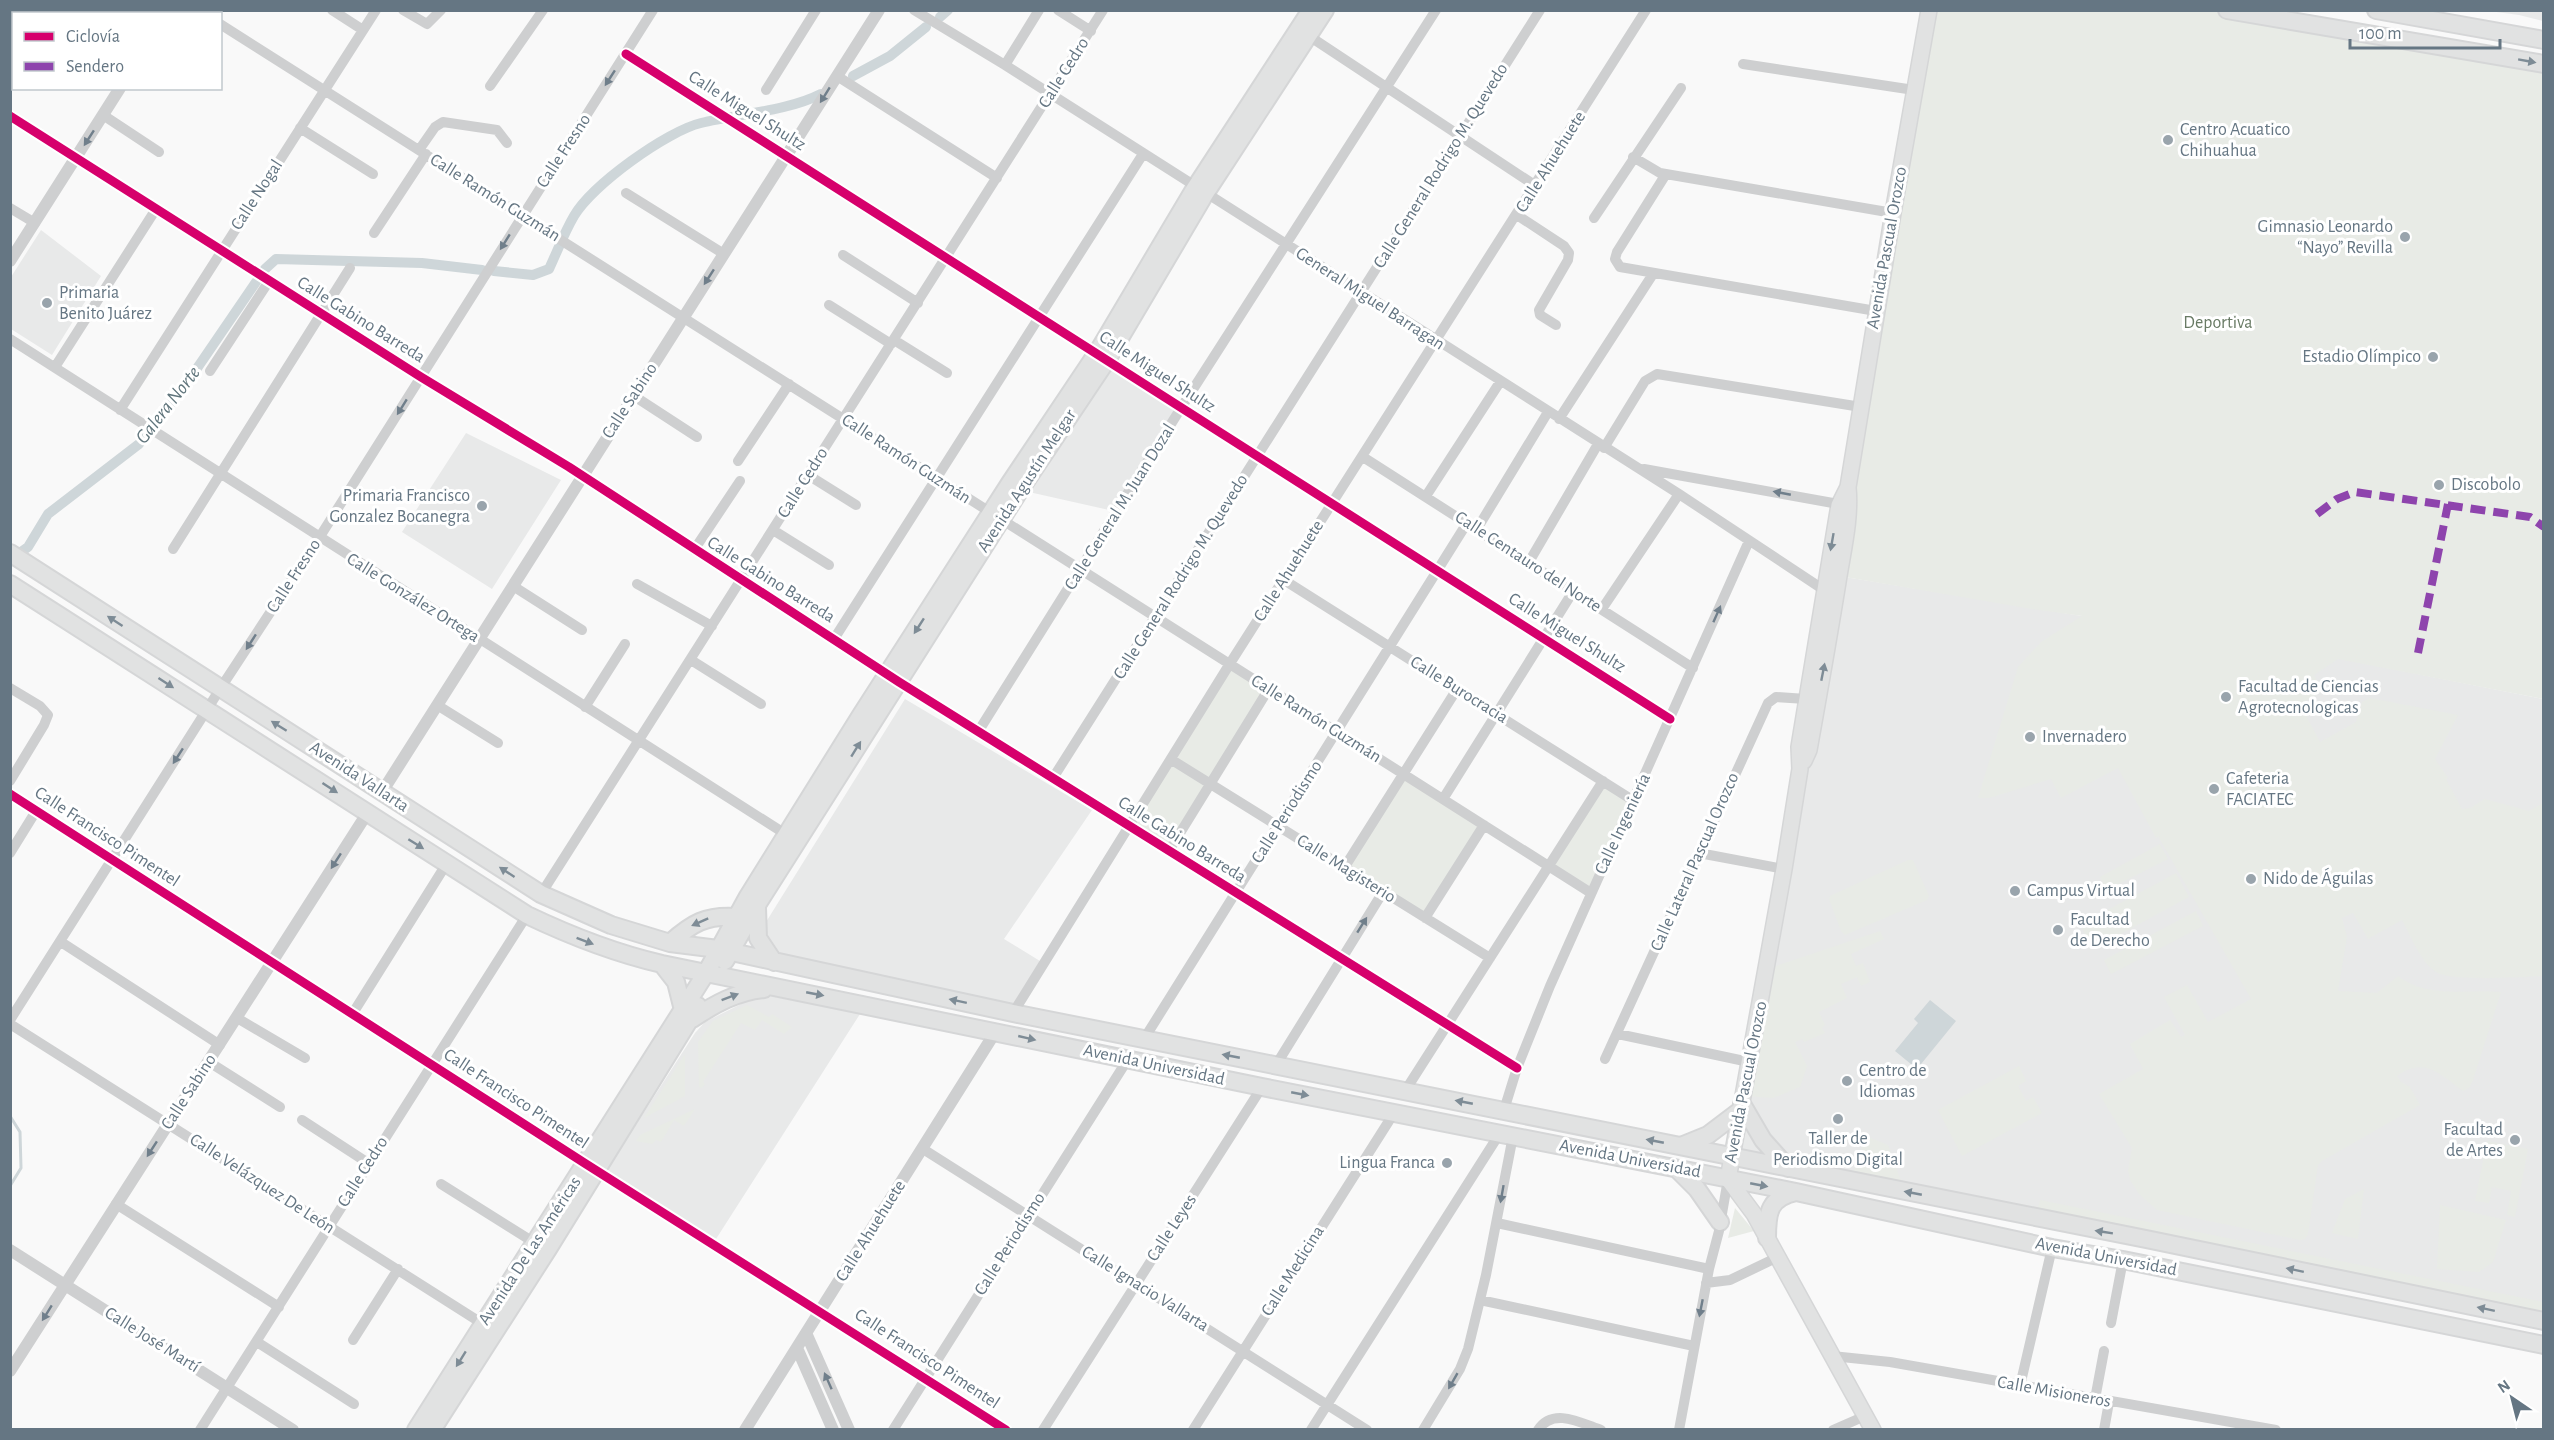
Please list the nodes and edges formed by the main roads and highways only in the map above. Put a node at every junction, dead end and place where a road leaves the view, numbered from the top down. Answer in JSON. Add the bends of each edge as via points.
{"nodes":[{"id":1,"x":1311,"y":10,"type":"edge"},
{"id":2,"x":1325,"y":10,"type":"edge"},
{"id":3,"x":1929,"y":10,"type":"edge"},
{"id":4,"x":2227,"y":10,"type":"edge"},
{"id":5,"x":2376,"y":10,"type":"edge"},
{"id":6,"x":2544,"y":40,"type":"edge"},
{"id":7,"x":2544,"y":64,"type":"edge"},
{"id":8,"x":1200,"y":191,"type":"junction"},
{"id":9,"x":1844,"y":505,"type":"junction"},
{"id":10,"x":17,"y":558,"type":"edge"},
{"id":11,"x":10,"y":584,"type":"edge"},
{"id":12,"x":893,"y":678,"type":"junction"},
{"id":13,"x":1800,"y":770,"type":"junction"},
{"id":14,"x":757,"y":905,"type":"junction"},
{"id":15,"x":736,"y":917,"type":"junction"},
{"id":16,"x":670,"y":943,"type":"junction"},
{"id":17,"x":724,"y":951,"type":"junction"},
{"id":18,"x":774,"y":962,"type":"junction"},
{"id":19,"x":662,"y":964,"type":"junction"},
{"id":20,"x":711,"y":974,"type":"junction"},
{"id":21,"x":777,"y":987,"type":"junction"},
{"id":22,"x":686,"y":1015,"type":"junction"},
{"id":23,"x":1741,"y":1107,"type":"junction"},
{"id":24,"x":1682,"y":1146,"type":"junction"},
{"id":25,"x":1733,"y":1156,"type":"junction"},
{"id":26,"x":591,"y":1167,"type":"junction"},
{"id":27,"x":1789,"y":1168,"type":"junction"},
{"id":28,"x":1677,"y":1169,"type":"junction"},
{"id":29,"x":1728,"y":1179,"type":"junction"},
{"id":30,"x":1796,"y":1192,"type":"junction"},
{"id":31,"x":1720,"y":1226,"type":"road end"},
{"id":32,"x":1767,"y":1238,"type":"junction"},
{"id":33,"x":2544,"y":1321,"type":"edge"},
{"id":34,"x":2544,"y":1345,"type":"edge"},
{"id":35,"x":1869,"y":1423,"type":"edge"},
{"id":36,"x":416,"y":1430,"type":"edge"},
{"id":37,"x":432,"y":1430,"type":"edge"}],
"edges":[{"from":1,"to":8,"type":"main road","name":"Avenida Agustín Melgar"},
{"from":2,"to":8,"type":"main road","name":"Avenida Agustín Melgar"},
{"from":3,"to":9,"type":"main road","name":"Avenida Pascual Orozco"},
{"from":4,"to":7,"type":"main road","one_way":true},
{"from":5,"to":6,"type":"main road"},
{"from":8,"to":12,"type":"main road","name":"Avenida Agustín Melgar","via":[[1102,356]]},
{"from":13,"to":9,"type":"main road","name":"Avenida Pascual Orozco","one_way":true,"via":[[1809,750],[1821,683]]},
{"from":9,"to":13,"type":"main road","name":"Avenida Pascual Orozco","one_way":true,"via":[[1824,590],[1798,747]]},
{"from":16,"to":10,"type":"main road","name":"Avenida Vallarta","one_way":true,"via":[[611,925],[541,894]]},
{"from":11,"to":19,"type":"main road","name":"Avenida Vallarta","one_way":true,"via":[[527,915],[614,952]]},
{"from":14,"to":12,"type":"main road","name":"Avenida Agustín Melgar","one_way":true},
{"from":12,"to":15,"type":"main road","name":"Avenida Agustín Melgar"},
{"from":13,"to":23,"type":"main road","name":"Avenida Pascual Orozco"},
{"from":14,"to":17,"type":"main road","name":"Avenida Agustín Melgar"},
{"from":14,"to":18,"type":"main road","via":[[758,938]]},
{"from":15,"to":16,"type":"main road","one_way":true,"via":[[710,917],[690,926]]},
{"from":15,"to":17,"type":"main road","name":"Avenida Agustín Melgar"},
{"from":16,"to":17,"type":"main road","name":"Avenida Vallarta"},
{"from":17,"to":18,"type":"main road","name":"Avenida Universidad"},
{"from":17,"to":20,"type":"main road","name":"Avenida De Las Américas"},
{"from":24,"to":18,"type":"main road","name":"Avenida Universidad","one_way":true},
{"from":19,"to":20,"type":"main road","name":"Avenida Vallarta"},
{"from":19,"to":22,"type":"main road","via":[[676,982]]},
{"from":20,"to":21,"type":"main road","name":"Avenida Universidad"},
{"from":20,"to":22,"type":"main road","name":"Avenida De Las Américas"},
{"from":22,"to":21,"type":"main road","one_way":true,"via":[[745,992]]},
{"from":21,"to":28,"type":"main road","name":"Avenida Universidad","one_way":true},
{"from":22,"to":26,"type":"main road","name":"Avenida De Las Américas"},
{"from":23,"to":24,"type":"main road","via":[[1708,1135]]},
{"from":23,"to":25,"type":"main road","name":"Avenida Pascual Orozco"},
{"from":23,"to":27,"type":"main road","via":[[1763,1140]]},
{"from":24,"to":25,"type":"main road","name":"Avenida Universidad"},
{"from":25,"to":27,"type":"main road","name":"Avenida Universidad"},
{"from":25,"to":29,"type":"main road","name":"Avenida Pascual Orozco"},
{"from":26,"to":36,"type":"main road","name":"Avenida De Las Américas","one_way":true,"via":[[535,1243]]},
{"from":26,"to":37,"type":"main road","name":"Avenida De Las Américas"},
{"from":33,"to":27,"type":"main road","name":"Avenida Universidad","one_way":true},
{"from":28,"to":29,"type":"main road","name":"Avenida Universidad"},
{"from":28,"to":31,"type":"main road","via":[[1697,1189]]},
{"from":29,"to":30,"type":"main road","name":"Avenida Universidad","one_way":true},
{"from":29,"to":32,"type":"main road","name":"Avenida Pascual Orozco"},
{"from":30,"to":32,"type":"main road","via":[[1773,1204]]},
{"from":30,"to":34,"type":"main road","name":"Avenida Universidad","via":[[2052,1248]]},
{"from":32,"to":35,"type":"main road","name":"Avenida Pascual Orozco"}]}
